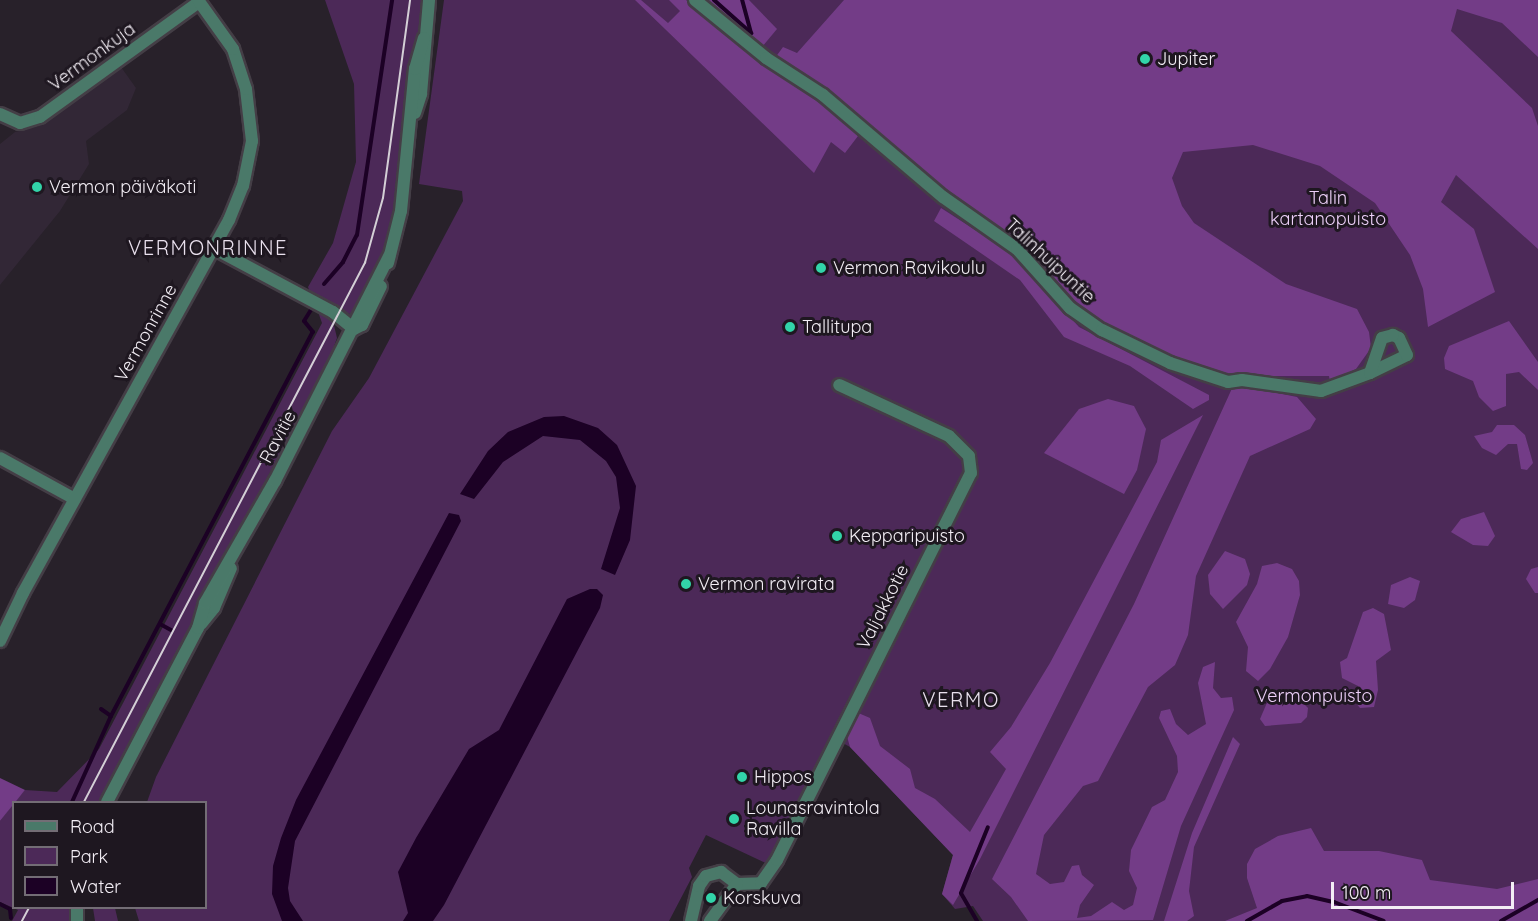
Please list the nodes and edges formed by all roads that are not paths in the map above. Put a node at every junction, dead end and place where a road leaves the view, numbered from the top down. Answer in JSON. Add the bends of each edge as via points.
{"nodes":[{"id":1,"x":429,"y":0,"type":"edge"},
{"id":2,"x":695,"y":0,"type":"edge"},
{"id":3,"x":199,"y":1,"type":"edge"},
{"id":4,"x":0,"y":114,"type":"edge"},
{"id":5,"x":213,"y":248,"type":"junction"},
{"id":6,"x":354,"y":329,"type":"junction"},
{"id":7,"x":1370,"y":373,"type":"dead end"},
{"id":8,"x":839,"y":385,"type":"dead end"},
{"id":9,"x":0,"y":458,"type":"edge"},
{"id":10,"x":75,"y":499,"type":"junction"},
{"id":11,"x":0,"y":641,"type":"edge"},
{"id":12,"x":108,"y":801,"type":"edge"},
{"id":13,"x":737,"y":885,"type":"junction"},
{"id":14,"x":691,"y":921,"type":"edge"},
{"id":15,"x":710,"y":921,"type":"edge"}],
"edges":[{"from":1,"to":6,"type":"street","name":"Ravitie","via":[[415,69],[413,120],[401,211],[389,256]]},
{"from":2,"to":7,"type":"street","name":"Talinhuipuntie","via":[[766,58],[823,95],[943,197],[1017,249],[1070,308],[1102,330],[1170,363],[1228,382],[1242,380],[1321,391]]},
{"from":3,"to":4,"type":"street","name":"Vermonkuja","via":[[40,117],[20,123]]},
{"from":3,"to":5,"type":"street","name":"Vermonrinne","via":[[233,49],[251,119],[250,154],[243,186]]},
{"from":5,"to":6,"type":"street","via":[[333,312]]},
{"from":5,"to":10,"type":"street","name":"Vermonrinne"},
{"from":6,"to":12,"type":"street","name":"Ravitie","via":[[233,561],[205,603],[198,628]]},
{"from":8,"to":13,"type":"street","name":"Valjakkotie","via":[[949,436],[969,456],[971,473],[790,839],[761,883]]},
{"from":9,"to":10,"type":"street"},
{"from":10,"to":11,"type":"street","name":"Vermonrinne"},
{"from":13,"to":14,"type":"street","via":[[722,872],[706,876],[699,886]]},
{"from":13,"to":15,"type":"street"}]}
